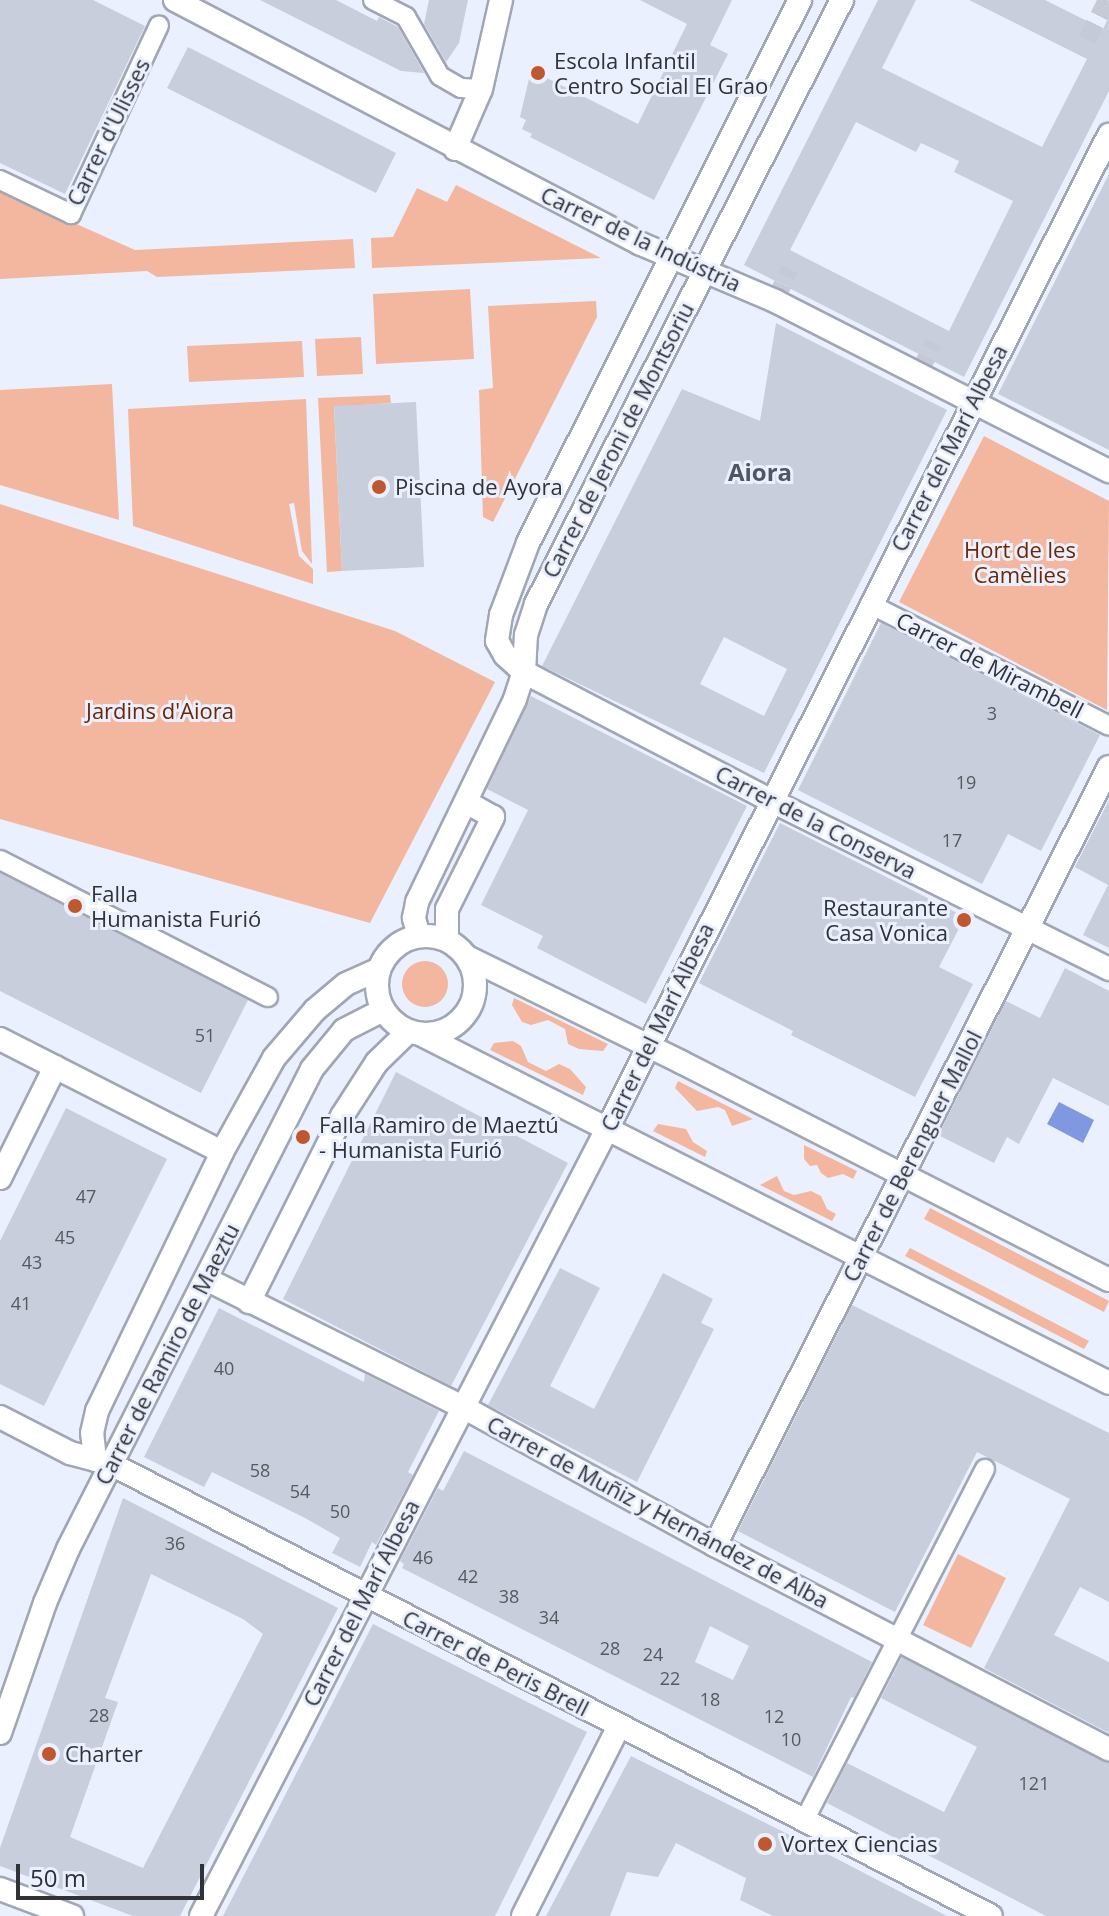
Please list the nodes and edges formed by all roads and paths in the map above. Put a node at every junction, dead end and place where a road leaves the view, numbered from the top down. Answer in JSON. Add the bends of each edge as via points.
{"nodes":[{"id":1,"x":175,"y":0,"type":"edge"},
{"id":2,"x":373,"y":0,"type":"edge"},
{"id":3,"x":501,"y":0,"type":"edge"},
{"id":4,"x":800,"y":0,"type":"edge"},
{"id":5,"x":842,"y":0,"type":"edge"},
{"id":6,"x":159,"y":25,"type":"dead end"},
{"id":7,"x":481,"y":89,"type":"junction"},
{"id":8,"x":1109,"y":135,"type":"edge"},
{"id":9,"x":455,"y":149,"type":"junction"},
{"id":10,"x":0,"y":180,"type":"edge"},
{"id":11,"x":671,"y":256,"type":"junction"},
{"id":12,"x":703,"y":269,"type":"junction"},
{"id":13,"x":973,"y":402,"type":"junction"},
{"id":14,"x":1109,"y":471,"type":"edge"},
{"id":15,"x":870,"y":604,"type":"junction"},
{"id":16,"x":524,"y":672,"type":"junction"},
{"id":17,"x":1109,"y":726,"type":"edge"},
{"id":18,"x":1109,"y":767,"type":"edge"},
{"id":19,"x":770,"y":800,"type":"junction"},
{"id":20,"x":466,"y":802,"type":"junction"},
{"id":21,"x":0,"y":860,"type":"edge"},
{"id":22,"x":1028,"y":928,"type":"junction"},
{"id":23,"x":419,"y":936,"type":"junction"},
{"id":24,"x":447,"y":940,"type":"junction"},
{"id":25,"x":467,"y":957,"type":"junction"},
{"id":26,"x":379,"y":969,"type":"junction"},
{"id":27,"x":1109,"y":969,"type":"edge"},
{"id":28,"x":268,"y":997,"type":"dead end"},
{"id":29,"x":383,"y":1010,"type":"junction"},
{"id":30,"x":414,"y":1033,"type":"junction"},
{"id":31,"x":0,"y":1039,"type":"edge"},
{"id":32,"x":647,"y":1046,"type":"junction"},
{"id":33,"x":55,"y":1067,"type":"junction"},
{"id":34,"x":607,"y":1129,"type":"junction"},
{"id":35,"x":222,"y":1152,"type":"junction"},
{"id":36,"x":902,"y":1173,"type":"junction"},
{"id":37,"x":0,"y":1178,"type":"edge"},
{"id":38,"x":862,"y":1257,"type":"junction"},
{"id":39,"x":206,"y":1279,"type":"junction"},
{"id":40,"x":1109,"y":1280,"type":"edge"},
{"id":41,"x":249,"y":1302,"type":"junction"},
{"id":42,"x":1109,"y":1383,"type":"edge"},
{"id":43,"x":461,"y":1406,"type":"junction"},
{"id":44,"x":0,"y":1417,"type":"edge"},
{"id":45,"x":103,"y":1462,"type":"junction"},
{"id":46,"x":985,"y":1469,"type":"dead end"},
{"id":47,"x":715,"y":1545,"type":"junction"},
{"id":48,"x":364,"y":1596,"type":"junction"},
{"id":49,"x":898,"y":1640,"type":"junction"},
{"id":50,"x":619,"y":1726,"type":"junction"},
{"id":51,"x":0,"y":1733,"type":"edge"},
{"id":52,"x":1109,"y":1749,"type":"edge"},
{"id":53,"x":804,"y":1821,"type":"junction"},
{"id":54,"x":0,"y":1889,"type":"edge"},
{"id":55,"x":72,"y":1916,"type":"edge"},
{"id":56,"x":201,"y":1916,"type":"edge"},
{"id":57,"x":523,"y":1916,"type":"edge"},
{"id":58,"x":991,"y":1916,"type":"edge"}],
"edges":[{"from":1,"to":9,"type":"street","name":"Carrer de la Indústria"},
{"from":2,"to":7,"type":"street","via":[[406,17],[440,76],[461,88]]},
{"from":3,"to":7,"type":"street"},
{"from":4,"to":11,"type":"street","name":"Carrer de Jeroni de Montsoriu"},
{"from":5,"to":12,"type":"street","name":"Carrer de Jeroni de Montsoriu"},
{"from":6,"to":10,"type":"street","name":"Carrer d'Ulisses","via":[[71,214]]},
{"from":7,"to":9,"type":"street"},
{"from":8,"to":13,"type":"street","name":"Carrer del Marí Albesa"},
{"from":9,"to":11,"type":"street","name":"Carrer de la Indústria"},
{"from":11,"to":12,"type":"street","name":"Carrer de la Indústria"},
{"from":11,"to":16,"type":"street","name":"Carrer de Jeroni de Montsoriu","via":[[528,543],[501,615],[497,641]]},
{"from":12,"to":13,"type":"street","name":"Carrer de la Indústria"},
{"from":12,"to":16,"type":"street","name":"Carrer de Jeroni de Montsoriu","via":[[536,604],[526,635]]},
{"from":13,"to":14,"type":"street","name":"Carrer de la Indústria"},
{"from":13,"to":15,"type":"street","name":"Carrer del Marí Albesa"},
{"from":15,"to":17,"type":"street","name":"Carrer de Mirambell"},
{"from":15,"to":19,"type":"street","name":"Carrer del Marí Albesa"},
{"from":16,"to":19,"type":"street","name":"Carrer de la Conserva"},
{"from":16,"to":20,"type":"street","name":"Carrer de Jeroni de Montsoriu"},
{"from":18,"to":22,"type":"street","name":"Carrer de Berenguer Mallol"},
{"from":19,"to":22,"type":"street","name":"Carrer de la Conserva"},
{"from":19,"to":32,"type":"street","name":"Carrer del Marí Albesa"},
{"from":20,"to":23,"type":"street","name":"Carrer de Jeroni de Montsoriu","via":[[417,902]]},
{"from":20,"to":24,"type":"street","via":[[493,817],[447,909]]},
{"from":21,"to":28,"type":"street"},
{"from":22,"to":27,"type":"street","name":"Carrer de la Conserva"},
{"from":22,"to":36,"type":"street","name":"Carrer de Berenguer Mallol"},
{"from":23,"to":24,"type":"street"},
{"from":23,"to":26,"type":"street","via":[[395,946]]},
{"from":24,"to":25,"type":"street"},
{"from":25,"to":30,"type":"street","via":[[476,984],[468,1011],[448,1030]]},
{"from":25,"to":32,"type":"street"},
{"from":26,"to":29,"type":"street"},
{"from":26,"to":35,"type":"street","name":"Carrer de Ramiro de Maeztu","via":[[346,984],[305,1018],[274,1058]]},
{"from":29,"to":30,"type":"street"},
{"from":29,"to":39,"type":"street","name":"Carrer de Ramiro de Maeztu","via":[[344,1030],[322,1053]]},
{"from":30,"to":34,"type":"street"},
{"from":30,"to":41,"type":"street","via":[[377,1062],[342,1116]]},
{"from":31,"to":33,"type":"street"},
{"from":32,"to":34,"type":"street","name":"Carrer del Marí Albesa"},
{"from":32,"to":36,"type":"street"},
{"from":33,"to":35,"type":"street"},
{"from":33,"to":37,"type":"street"},
{"from":34,"to":38,"type":"street"},
{"from":34,"to":43,"type":"street","name":"Carrer del Marí Albesa"},
{"from":35,"to":45,"type":"street","name":"Carrer de Ramiro de Maeztu","via":[[97,1411],[92,1433]]},
{"from":36,"to":38,"type":"street","name":"Carrer de Berenguer Mallol"},
{"from":36,"to":40,"type":"street"},
{"from":38,"to":42,"type":"street"},
{"from":38,"to":47,"type":"street","name":"Carrer de Berenguer Mallol"},
{"from":39,"to":41,"type":"street","name":"Carrer de Muñiz y Hernández de Alba"},
{"from":39,"to":45,"type":"street","name":"Carrer de Ramiro de Maeztu"},
{"from":41,"to":43,"type":"street","name":"Carrer de Muñiz y Hernández de Alba"},
{"from":43,"to":47,"type":"street","name":"Carrer de Muñiz y Hernández de Alba"},
{"from":43,"to":48,"type":"street","name":"Carrer del Marí Albesa"},
{"from":44,"to":45,"type":"street","name":"Carrer de Peris Brell","via":[[70,1453]]},
{"from":45,"to":48,"type":"street","name":"Carrer de Peris Brell"},
{"from":45,"to":51,"type":"street","name":"Carrer de Ramiro de Maeztu","via":[[45,1603]]},
{"from":46,"to":49,"type":"street"},
{"from":47,"to":49,"type":"street","name":"Carrer de Muñiz y Hernández de Alba"},
{"from":48,"to":50,"type":"street","name":"Carrer de Peris Brell"},
{"from":48,"to":56,"type":"street","name":"Carrer del Marí Albesa"},
{"from":49,"to":52,"type":"street","name":"Carrer de Muñiz y Hernández de Alba"},
{"from":49,"to":53,"type":"street"},
{"from":50,"to":53,"type":"street","name":"Carrer de Peris Brell"},
{"from":50,"to":57,"type":"street"},
{"from":53,"to":58,"type":"street","name":"Carrer de Peris Brell"},
{"from":54,"to":55,"type":"street"}]}
